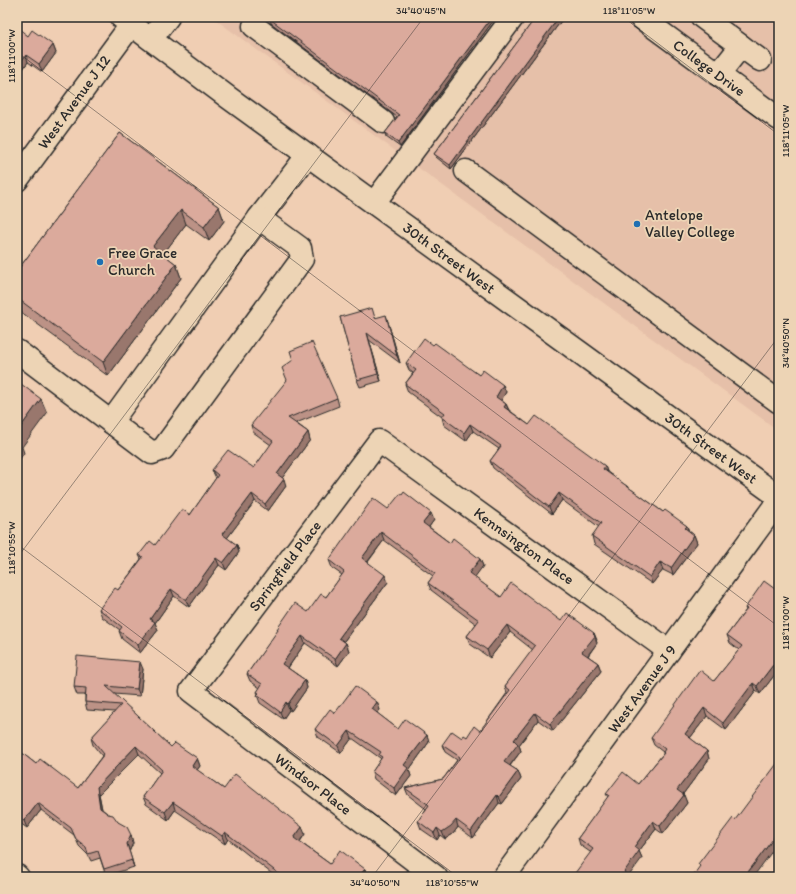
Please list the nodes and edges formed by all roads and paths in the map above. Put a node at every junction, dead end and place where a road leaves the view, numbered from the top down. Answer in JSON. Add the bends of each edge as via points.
{"nodes":[{"id":1,"x":168,"y":17,"type":"edge"},
{"id":2,"x":513,"y":17,"type":"edge"},
{"id":3,"x":640,"y":17,"type":"edge"},
{"id":4,"x":702,"y":17,"type":"edge"},
{"id":5,"x":123,"y":19,"type":"edge"},
{"id":6,"x":254,"y":26,"type":"dead end"},
{"id":7,"x":151,"y":39,"type":"junction"},
{"id":8,"x":741,"y":46,"type":"junction"},
{"id":9,"x":760,"y":60,"type":"dead end"},
{"id":10,"x":718,"y":75,"type":"junction"},
{"id":11,"x":779,"y":119,"type":"edge"},
{"id":12,"x":383,"y":122,"type":"dead end"},
{"id":13,"x":308,"y":155,"type":"junction"},
{"id":14,"x":466,"y":171,"type":"dead end"},
{"id":15,"x":17,"y":180,"type":"edge"},
{"id":16,"x":374,"y":203,"type":"junction"},
{"id":17,"x":259,"y":218,"type":"junction"},
{"id":18,"x":17,"y":351,"type":"edge"},
{"id":19,"x":779,"y":402,"type":"edge"},
{"id":20,"x":111,"y":422,"type":"junction"},
{"id":21,"x":379,"y":441,"type":"joint"},
{"id":22,"x":779,"y":499,"type":"edge"},
{"id":23,"x":669,"y":651,"type":"junction"},
{"id":24,"x":191,"y":691,"type":"joint"},
{"id":25,"x":436,"y":877,"type":"edge"},
{"id":26,"x":504,"y":877,"type":"edge"}],
"edges":[{"from":1,"to":7,"type":"street"},
{"from":2,"to":16,"type":"street"},
{"from":3,"to":10,"type":"street","name":"College Drive"},
{"from":4,"to":8,"type":"street"},
{"from":5,"to":7,"type":"street","name":"30th Street West"},
{"from":5,"to":15,"type":"street","name":"West Avenue J 12"},
{"from":6,"to":12,"type":"street"},
{"from":7,"to":13,"type":"street","name":"30th Street West"},
{"from":8,"to":9,"type":"street"},
{"from":8,"to":10,"type":"street"},
{"from":10,"to":11,"type":"street","name":"College Drive"},
{"from":13,"to":16,"type":"street","name":"30th Street West"},
{"from":13,"to":17,"type":"street"},
{"from":14,"to":19,"type":"street"},
{"from":16,"to":22,"type":"street","name":"30th Street West"},
{"from":17,"to":20,"type":"street"},
{"from":17,"to":20,"type":"street","via":[[300,248],[302,259],[162,449],[152,453]]},
{"from":18,"to":20,"type":"street"},
{"from":21,"to":23,"type":"street","name":"Kennsington Place"},
{"from":21,"to":24,"type":"street","name":"Springfield Place"},
{"from":22,"to":23,"type":"street","name":"West Avenue J 9"},
{"from":23,"to":26,"type":"street","name":"West Avenue J 9"},
{"from":24,"to":25,"type":"street","name":"Windsor Place"}]}
